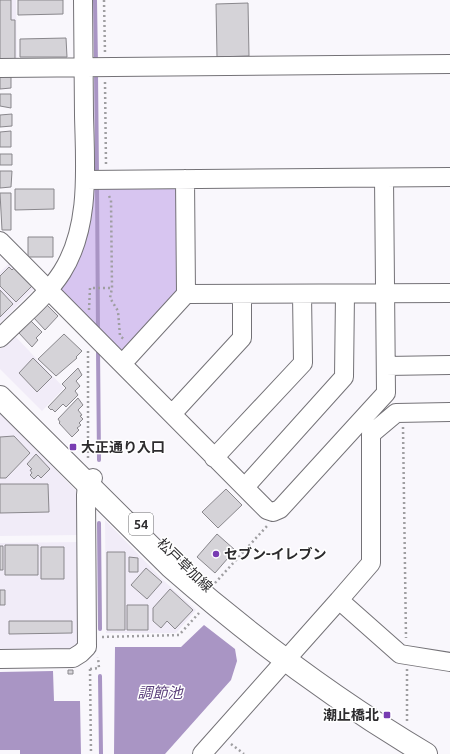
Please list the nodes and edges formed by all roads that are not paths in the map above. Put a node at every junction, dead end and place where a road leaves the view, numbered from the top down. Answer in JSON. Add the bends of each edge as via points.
{"nodes":[{"id":1,"x":83,"y":0,"type":"edge"},
{"id":2,"x":450,"y":64,"type":"edge"},
{"id":3,"x":0,"y":68,"type":"edge"},
{"id":4,"x":93,"y":68,"type":"junction"},
{"id":5,"x":450,"y":177,"type":"edge"},
{"id":6,"x":384,"y":178,"type":"junction"},
{"id":7,"x":185,"y":179,"type":"junction"},
{"id":8,"x":94,"y":180,"type":"junction"},
{"id":9,"x":0,"y":241,"type":"edge"},
{"id":10,"x":48,"y":290,"type":"junction"},
{"id":11,"x":450,"y":293,"type":"edge"},
{"id":12,"x":186,"y":294,"type":"junction"},
{"id":13,"x":302,"y":294,"type":"junction"},
{"id":14,"x":345,"y":294,"type":"junction"},
{"id":15,"x":386,"y":294,"type":"junction"},
{"id":16,"x":242,"y":295,"type":"junction"},
{"id":17,"x":0,"y":338,"type":"edge"},
{"id":18,"x":122,"y":364,"type":"junction"},
{"id":19,"x":450,"y":365,"type":"edge"},
{"id":20,"x":386,"y":366,"type":"junction"},
{"id":21,"x":0,"y":386,"type":"edge"},
{"id":22,"x":0,"y":397,"type":"edge"},
{"id":23,"x":450,"y":412,"type":"edge"},
{"id":24,"x":172,"y":414,"type":"junction"},
{"id":25,"x":214,"y":458,"type":"junction"},
{"id":26,"x":89,"y":475,"type":"junction"},
{"id":27,"x":245,"y":487,"type":"junction"},
{"id":28,"x":339,"y":600,"type":"junction"},
{"id":29,"x":0,"y":659,"type":"edge"},
{"id":30,"x":284,"y":660,"type":"junction"},
{"id":31,"x":450,"y":662,"type":"edge"},
{"id":32,"x":202,"y":754,"type":"edge"},
{"id":33,"x":426,"y":754,"type":"edge"}],
"edges":[{"from":1,"to":4,"type":"street"},
{"from":2,"to":4,"type":"street"},
{"from":3,"to":4,"type":"street"},
{"from":4,"to":8,"type":"street"},
{"from":5,"to":6,"type":"street"},
{"from":6,"to":7,"type":"street"},
{"from":6,"to":15,"type":"street"},
{"from":7,"to":8,"type":"street"},
{"from":7,"to":12,"type":"street"},
{"from":8,"to":10,"type":"street","via":[[70,255]]},
{"from":9,"to":10,"type":"street"},
{"from":10,"to":17,"type":"street"},
{"from":10,"to":18,"type":"street"},
{"from":11,"to":15,"type":"street"},
{"from":12,"to":16,"type":"street"},
{"from":12,"to":18,"type":"street"},
{"from":13,"to":14,"type":"street"},
{"from":13,"to":16,"type":"street"},
{"from":13,"to":25,"type":"street","via":[[303,363]]},
{"from":14,"to":15,"type":"street"},
{"from":14,"to":27,"type":"street","via":[[344,377]]},
{"from":15,"to":20,"type":"street"},
{"from":16,"to":24,"type":"street","via":[[242,338]]},
{"from":18,"to":24,"type":"street"},
{"from":19,"to":20,"type":"street"},
{"from":20,"to":27,"type":"street","via":[[386,393],[280,509],[273,512],[267,510]]},
{"from":21,"to":26,"type":"main road","name":"松戸草加線","number":"54"},
{"from":22,"to":26,"type":"main road","name":"松戸草加線","number":"54"},
{"from":23,"to":28,"type":"street","via":[[396,413],[371,434],[371,563]]},
{"from":24,"to":25,"type":"street"},
{"from":25,"to":27,"type":"street"},
{"from":26,"to":29,"type":"street","via":[[87,647],[90,653],[73,658]]},
{"from":26,"to":30,"type":"main road","name":"松戸草加線","number":"54","via":[[171,567]]},
{"from":28,"to":30,"type":"street"},
{"from":28,"to":31,"type":"street","via":[[400,654]]},
{"from":30,"to":32,"type":"street"},
{"from":30,"to":33,"type":"main road","name":"松戸草加線","number":"54","via":[[361,715]]}]}
